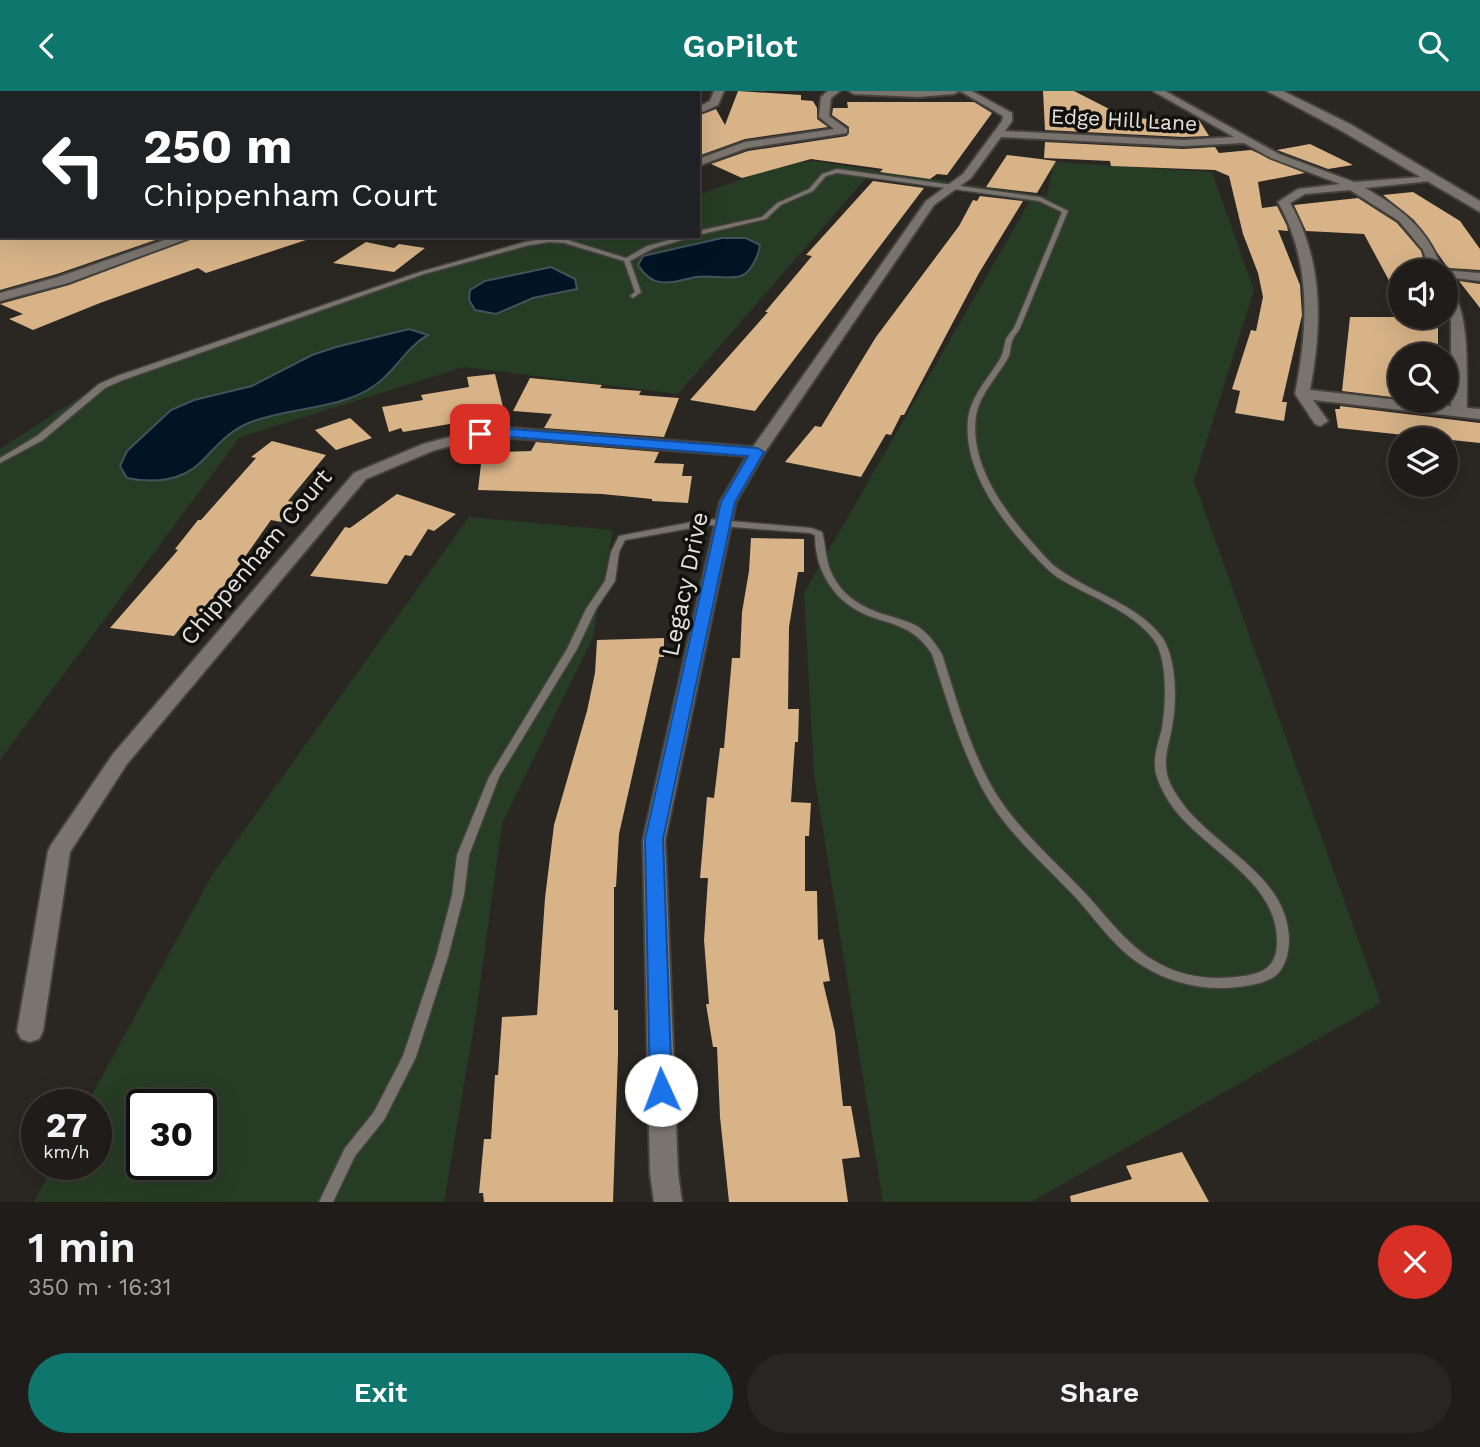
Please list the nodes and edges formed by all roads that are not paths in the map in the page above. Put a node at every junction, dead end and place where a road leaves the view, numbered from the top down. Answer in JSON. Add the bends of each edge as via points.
{"nodes":[{"id":1,"x":719,"y":91,"type":"edge"},
{"id":2,"x":835,"y":91,"type":"edge"},
{"id":3,"x":854,"y":91,"type":"edge"},
{"id":4,"x":954,"y":91,"type":"edge"},
{"id":5,"x":965,"y":91,"type":"edge"},
{"id":6,"x":1158,"y":91,"type":"edge"},
{"id":7,"x":1273,"y":91,"type":"edge"},
{"id":8,"x":700,"y":110,"type":"edge"},
{"id":9,"x":998,"y":134,"type":"junction"},
{"id":10,"x":1248,"y":140,"type":"junction"},
{"id":11,"x":700,"y":162,"type":"edge"},
{"id":12,"x":1430,"y":178,"type":"junction"},
{"id":13,"x":1352,"y":185,"type":"junction"},
{"id":14,"x":951,"y":187,"type":"junction"},
{"id":15,"x":1480,"y":207,"type":"edge"},
{"id":16,"x":700,"y":233,"type":"edge"},
{"id":17,"x":183,"y":238,"type":"edge"},
{"id":18,"x":684,"y":238,"type":"edge"},
{"id":19,"x":1432,"y":259,"type":"edge"},
{"id":20,"x":627,"y":261,"type":"junction"},
{"id":21,"x":1458,"y":274,"type":"edge"},
{"id":22,"x":1480,"y":277,"type":"edge"},
{"id":23,"x":633,"y":296,"type":"dead end"},
{"id":24,"x":0,"y":297,"type":"edge"},
{"id":25,"x":1458,"y":321,"type":"edge"},
{"id":26,"x":1302,"y":394,"type":"junction"},
{"id":27,"x":1459,"y":412,"type":"junction"},
{"id":28,"x":1480,"y":414,"type":"edge"},
{"id":29,"x":1320,"y":421,"type":"dead end"},
{"id":30,"x":757,"y":452,"type":"junction"},
{"id":31,"x":0,"y":461,"type":"edge"},
{"id":32,"x":723,"y":522,"type":"junction"},
{"id":33,"x":30,"y":1031,"type":"dead end"},
{"id":34,"x":326,"y":1202,"type":"edge"},
{"id":35,"x":668,"y":1202,"type":"edge"}],
"edges":[{"from":1,"to":8,"type":"street","via":[[714,103]]},
{"from":2,"to":11,"type":"street","via":[[826,97],[824,117],[843,131],[741,146]]},
{"from":3,"to":4,"type":"street"},
{"from":5,"to":9,"type":"street","via":[[1008,115]]},
{"from":6,"to":10,"type":"street"},
{"from":7,"to":12,"type":"street"},
{"from":9,"to":10,"type":"street","name":"Edge Hill Lane","via":[[1195,143]]},
{"from":9,"to":14,"type":"street","name":"Legacy Drive","via":[[967,176]]},
{"from":10,"to":13,"type":"street","via":[[1297,166]]},
{"from":12,"to":13,"type":"street"},
{"from":12,"to":15,"type":"street"},
{"from":13,"to":19,"type":"street","via":[[1403,218]]},
{"from":13,"to":26,"type":"street","via":[[1302,191],[1284,202],[1292,215],[1314,294],[1314,333]]},
{"from":14,"to":16,"type":"lane","via":[[837,171],[820,178],[811,190],[779,204],[764,218]]},
{"from":14,"to":30,"type":"street","name":"Legacy Drive","via":[[930,203]]},
{"from":14,"to":32,"type":"lane","via":[[1040,199],[1065,211],[1007,352],[972,418],[979,469],[995,499],[1046,564],[1138,620],[1164,648],[1168,723],[1160,754],[1162,778],[1195,825],[1268,896],[1284,939],[1280,962],[1270,974],[1215,984],[1180,977],[1143,959],[1030,845],[1001,809],[978,769],[928,637],[901,621],[859,609],[844,598],[825,571],[819,534]]},
{"from":17,"to":24,"type":"street"},
{"from":18,"to":20,"type":"lane","via":[[650,246]]},
{"from":20,"to":23,"type":"lane","via":[[638,292]]},
{"from":20,"to":31,"type":"lane","via":[[575,243],[549,240],[422,273],[120,377],[40,438]]},
{"from":21,"to":22,"type":"street"},
{"from":25,"to":27,"type":"street"},
{"from":26,"to":27,"type":"street"},
{"from":26,"to":29,"type":"street"},
{"from":27,"to":28,"type":"street"},
{"from":30,"to":32,"type":"street","name":"Legacy Drive","via":[[728,502]]},
{"from":30,"to":33,"type":"street","name":"Chippenham Court","via":[[480,434],[429,447],[359,476],[120,759],[59,851]]},
{"from":32,"to":34,"type":"lane","via":[[686,524],[622,538],[610,581],[494,777],[463,855],[442,957],[409,1057],[379,1115],[350,1152]]},
{"from":32,"to":35,"type":"street","name":"Legacy Drive","via":[[654,839]]}]}
